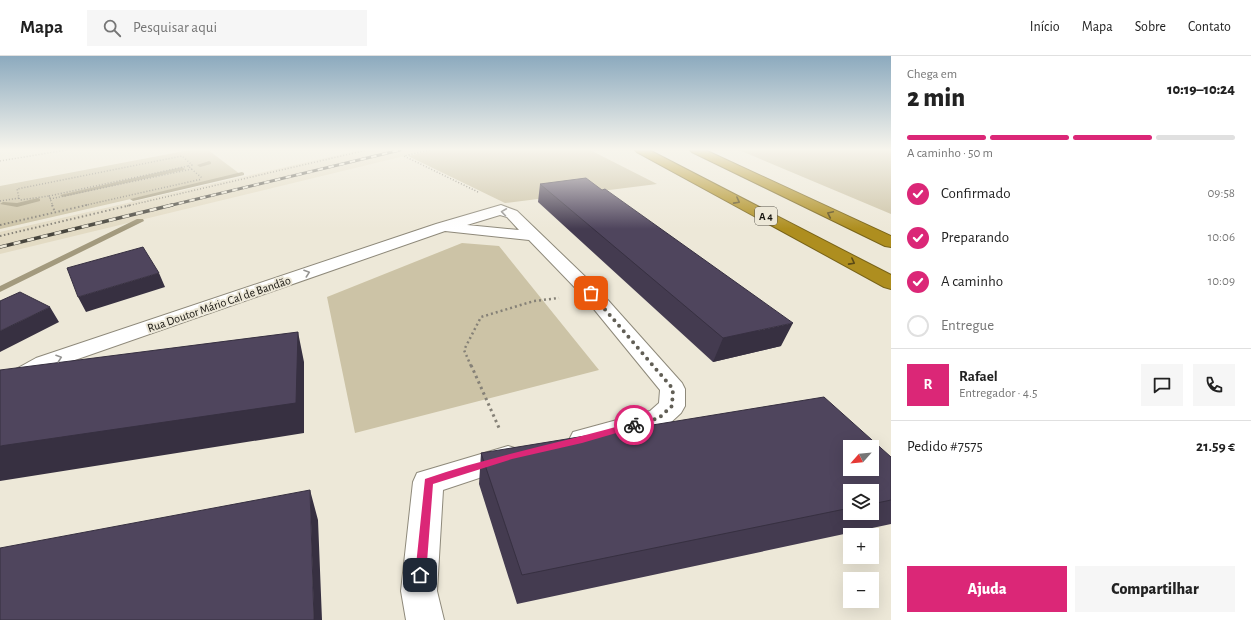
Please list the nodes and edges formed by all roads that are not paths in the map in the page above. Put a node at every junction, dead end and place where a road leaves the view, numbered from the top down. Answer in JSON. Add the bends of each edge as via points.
{"nodes":[{"id":1,"x":690,"y":176,"type":"edge"},
{"id":2,"x":752,"y":176,"type":"edge"},
{"id":3,"x":442,"y":227,"type":"junction"},
{"id":4,"x":534,"y":236,"type":"junction"},
{"id":5,"x":891,"y":242,"type":"edge"},
{"id":6,"x":891,"y":283,"type":"edge"},
{"id":7,"x":0,"y":389,"type":"edge"},
{"id":8,"x":559,"y":446,"type":"edge"},
{"id":9,"x":520,"y":454,"type":"edge"},
{"id":10,"x":425,"y":620,"type":"edge"}],
"edges":[{"from":1,"to":6,"type":"highway","number":"A 4","one_way":true},
{"from":5,"to":2,"type":"highway","number":"A 4","one_way":true},
{"from":3,"to":4,"type":"street","name":"Rua Doutor Mário Cal de Bandão"},
{"from":4,"to":3,"type":"street","name":"Rua Doutor Mário Cal de Bandão","one_way":true,"via":[[512,214],[501,210]]},
{"from":7,"to":3,"type":"street","name":"Rua Doutor Mário Cal de Bandão","one_way":true,"via":[[44,363]]},
{"from":4,"to":8,"type":"street","via":[[591,293],[673,389],[672,406],[659,418]]},
{"from":9,"to":10,"type":"street","via":[[428,482],[419,591]]}]}
